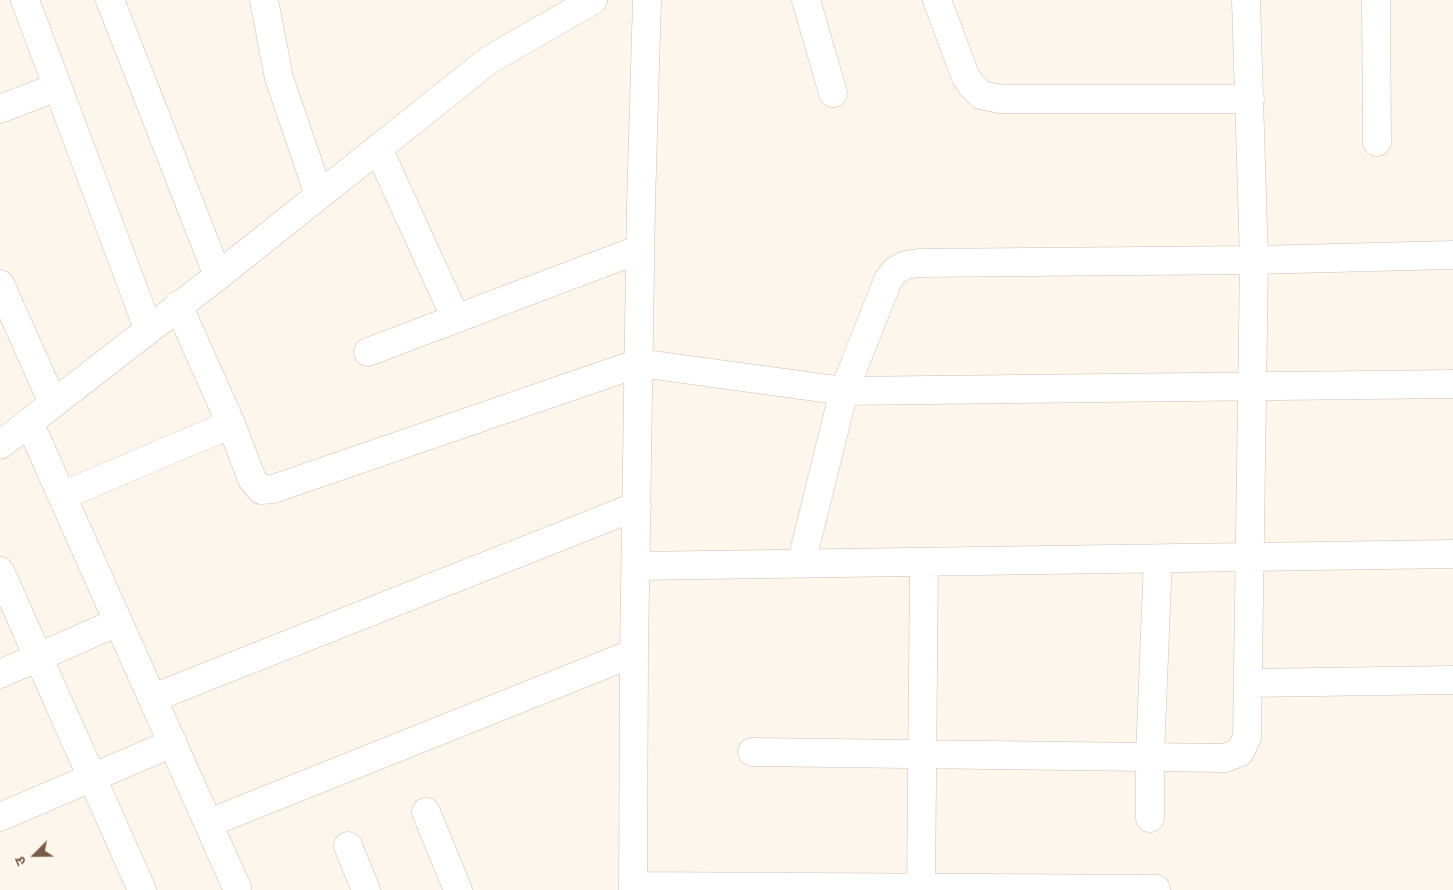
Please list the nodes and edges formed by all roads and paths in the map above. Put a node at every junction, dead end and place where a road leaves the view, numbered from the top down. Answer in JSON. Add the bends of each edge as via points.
{"nodes":[{"id":1,"x":25,"y":0,"type":"edge"},
{"id":2,"x":110,"y":0,"type":"edge"},
{"id":3,"x":264,"y":0,"type":"edge"},
{"id":4,"x":592,"y":0,"type":"edge"},
{"id":5,"x":647,"y":0,"type":"edge"},
{"id":6,"x":806,"y":0,"type":"edge"},
{"id":7,"x":936,"y":0,"type":"edge"},
{"id":8,"x":1246,"y":0,"type":"edge"},
{"id":9,"x":1376,"y":0,"type":"edge"},
{"id":10,"x":57,"y":86,"type":"junction"},
{"id":11,"x":833,"y":93,"type":"dead end"},
{"id":12,"x":1250,"y":99,"type":"junction"},
{"id":13,"x":0,"y":109,"type":"edge"},
{"id":14,"x":1377,"y":142,"type":"dead end"},
{"id":15,"x":378,"y":148,"type":"junction"},
{"id":16,"x":319,"y":194,"type":"junction"},
{"id":17,"x":640,"y":249,"type":"junction"},
{"id":18,"x":1453,"y":255,"type":"edge"},
{"id":19,"x":1254,"y":260,"type":"junction"},
{"id":20,"x":218,"y":276,"type":"junction"},
{"id":21,"x":0,"y":284,"type":"edge"},
{"id":22,"x":178,"y":305,"type":"junction"},
{"id":23,"x":456,"y":319,"type":"junction"},
{"id":24,"x":148,"y":328,"type":"junction"},
{"id":25,"x":368,"y":352,"type":"dead end"},
{"id":26,"x":639,"y":363,"type":"junction"},
{"id":27,"x":1453,"y":384,"type":"edge"},
{"id":28,"x":1251,"y":386,"type":"junction"},
{"id":29,"x":844,"y":391,"type":"junction"},
{"id":30,"x":53,"y":403,"type":"junction"},
{"id":31,"x":29,"y":422,"type":"junction"},
{"id":32,"x":231,"y":424,"type":"junction"},
{"id":33,"x":0,"y":445,"type":"edge"},
{"id":34,"x":62,"y":496,"type":"junction"},
{"id":35,"x":637,"y":506,"type":"junction"},
{"id":36,"x":1453,"y":554,"type":"edge"},
{"id":37,"x":1249,"y":558,"type":"junction"},
{"id":38,"x":1158,"y":560,"type":"junction"},
{"id":39,"x":924,"y":563,"type":"junction"},
{"id":40,"x":801,"y":564,"type":"junction"},
{"id":41,"x":636,"y":566,"type":"junction"},
{"id":42,"x":0,"y":571,"type":"edge"},
{"id":43,"x":118,"y":622,"type":"junction"},
{"id":44,"x":634,"y":653,"type":"junction"},
{"id":45,"x":38,"y":656,"type":"junction"},
{"id":46,"x":0,"y":674,"type":"edge"},
{"id":47,"x":1453,"y":680,"type":"edge"},
{"id":48,"x":1248,"y":683,"type":"junction"},
{"id":49,"x":153,"y":698,"type":"junction"},
{"id":50,"x":173,"y":744,"type":"junction"},
{"id":51,"x":752,"y":752,"type":"dead end"},
{"id":52,"x":922,"y":753,"type":"junction"},
{"id":53,"x":1150,"y":756,"type":"junction"},
{"id":54,"x":92,"y":778,"type":"junction"},
{"id":55,"x":426,"y":812,"type":"dead end"},
{"id":56,"x":0,"y":817,"type":"edge"},
{"id":57,"x":1150,"y":818,"type":"dead end"},
{"id":58,"x":209,"y":823,"type":"junction"},
{"id":59,"x":348,"y":846,"type":"dead end"},
{"id":60,"x":238,"y":888,"type":"dead end"},
{"id":61,"x":633,"y":888,"type":"edge"},
{"id":62,"x":921,"y":889,"type":"junction"},
{"id":63,"x":1156,"y":889,"type":"edge"},
{"id":64,"x":142,"y":890,"type":"edge"},
{"id":65,"x":366,"y":890,"type":"edge"},
{"id":66,"x":458,"y":890,"type":"edge"}],
"edges":[{"from":1,"to":10,"type":"street"},
{"from":2,"to":20,"type":"street"},
{"from":3,"to":16,"type":"street","via":[[279,78]]},
{"from":4,"to":15,"type":"street","via":[[489,60]]},
{"from":5,"to":17,"type":"street"},
{"from":6,"to":11,"type":"street"},
{"from":7,"to":12,"type":"street","via":[[965,75],[981,95],[1000,98]]},
{"from":8,"to":12,"type":"street"},
{"from":9,"to":14,"type":"street"},
{"from":10,"to":13,"type":"street"},
{"from":10,"to":24,"type":"street"},
{"from":12,"to":19,"type":"street"},
{"from":15,"to":16,"type":"street"},
{"from":15,"to":23,"type":"street"},
{"from":16,"to":20,"type":"street"},
{"from":17,"to":23,"type":"street"},
{"from":17,"to":26,"type":"street"},
{"from":18,"to":19,"type":"street"},
{"from":19,"to":28,"type":"street"},
{"from":19,"to":29,"type":"street","via":[[919,262],[905,265],[888,280]]},
{"from":20,"to":22,"type":"street"},
{"from":21,"to":30,"type":"street"},
{"from":22,"to":24,"type":"street"},
{"from":22,"to":32,"type":"street"},
{"from":23,"to":25,"type":"street"},
{"from":24,"to":30,"type":"street"},
{"from":26,"to":29,"type":"street"},
{"from":26,"to":32,"type":"street","via":[[273,489],[261,490],[252,479]]},
{"from":26,"to":35,"type":"street"},
{"from":27,"to":28,"type":"street"},
{"from":28,"to":29,"type":"street"},
{"from":28,"to":37,"type":"street"},
{"from":29,"to":40,"type":"street"},
{"from":30,"to":31,"type":"street"},
{"from":31,"to":33,"type":"street"},
{"from":31,"to":34,"type":"street"},
{"from":32,"to":34,"type":"street"},
{"from":34,"to":43,"type":"street"},
{"from":35,"to":41,"type":"street"},
{"from":35,"to":49,"type":"street"},
{"from":36,"to":37,"type":"street"},
{"from":37,"to":38,"type":"street"},
{"from":37,"to":48,"type":"street"},
{"from":38,"to":39,"type":"street"},
{"from":38,"to":53,"type":"street"},
{"from":39,"to":40,"type":"street"},
{"from":39,"to":52,"type":"street"},
{"from":40,"to":41,"type":"street"},
{"from":41,"to":44,"type":"street"},
{"from":42,"to":45,"type":"street"},
{"from":43,"to":45,"type":"street"},
{"from":43,"to":49,"type":"street"},
{"from":44,"to":58,"type":"street"},
{"from":44,"to":61,"type":"street"},
{"from":45,"to":46,"type":"street"},
{"from":45,"to":54,"type":"street"},
{"from":47,"to":48,"type":"street"},
{"from":48,"to":53,"type":"street","via":[[1247,737],[1240,752],[1225,758]]},
{"from":49,"to":50,"type":"street"},
{"from":50,"to":54,"type":"street"},
{"from":50,"to":58,"type":"street"},
{"from":51,"to":52,"type":"street"},
{"from":52,"to":53,"type":"street"},
{"from":52,"to":62,"type":"street"},
{"from":53,"to":57,"type":"street"},
{"from":54,"to":56,"type":"street"},
{"from":54,"to":64,"type":"street"},
{"from":55,"to":66,"type":"street"},
{"from":58,"to":60,"type":"street"},
{"from":59,"to":65,"type":"street"},
{"from":61,"to":62,"type":"street"},
{"from":62,"to":63,"type":"street"}]}
